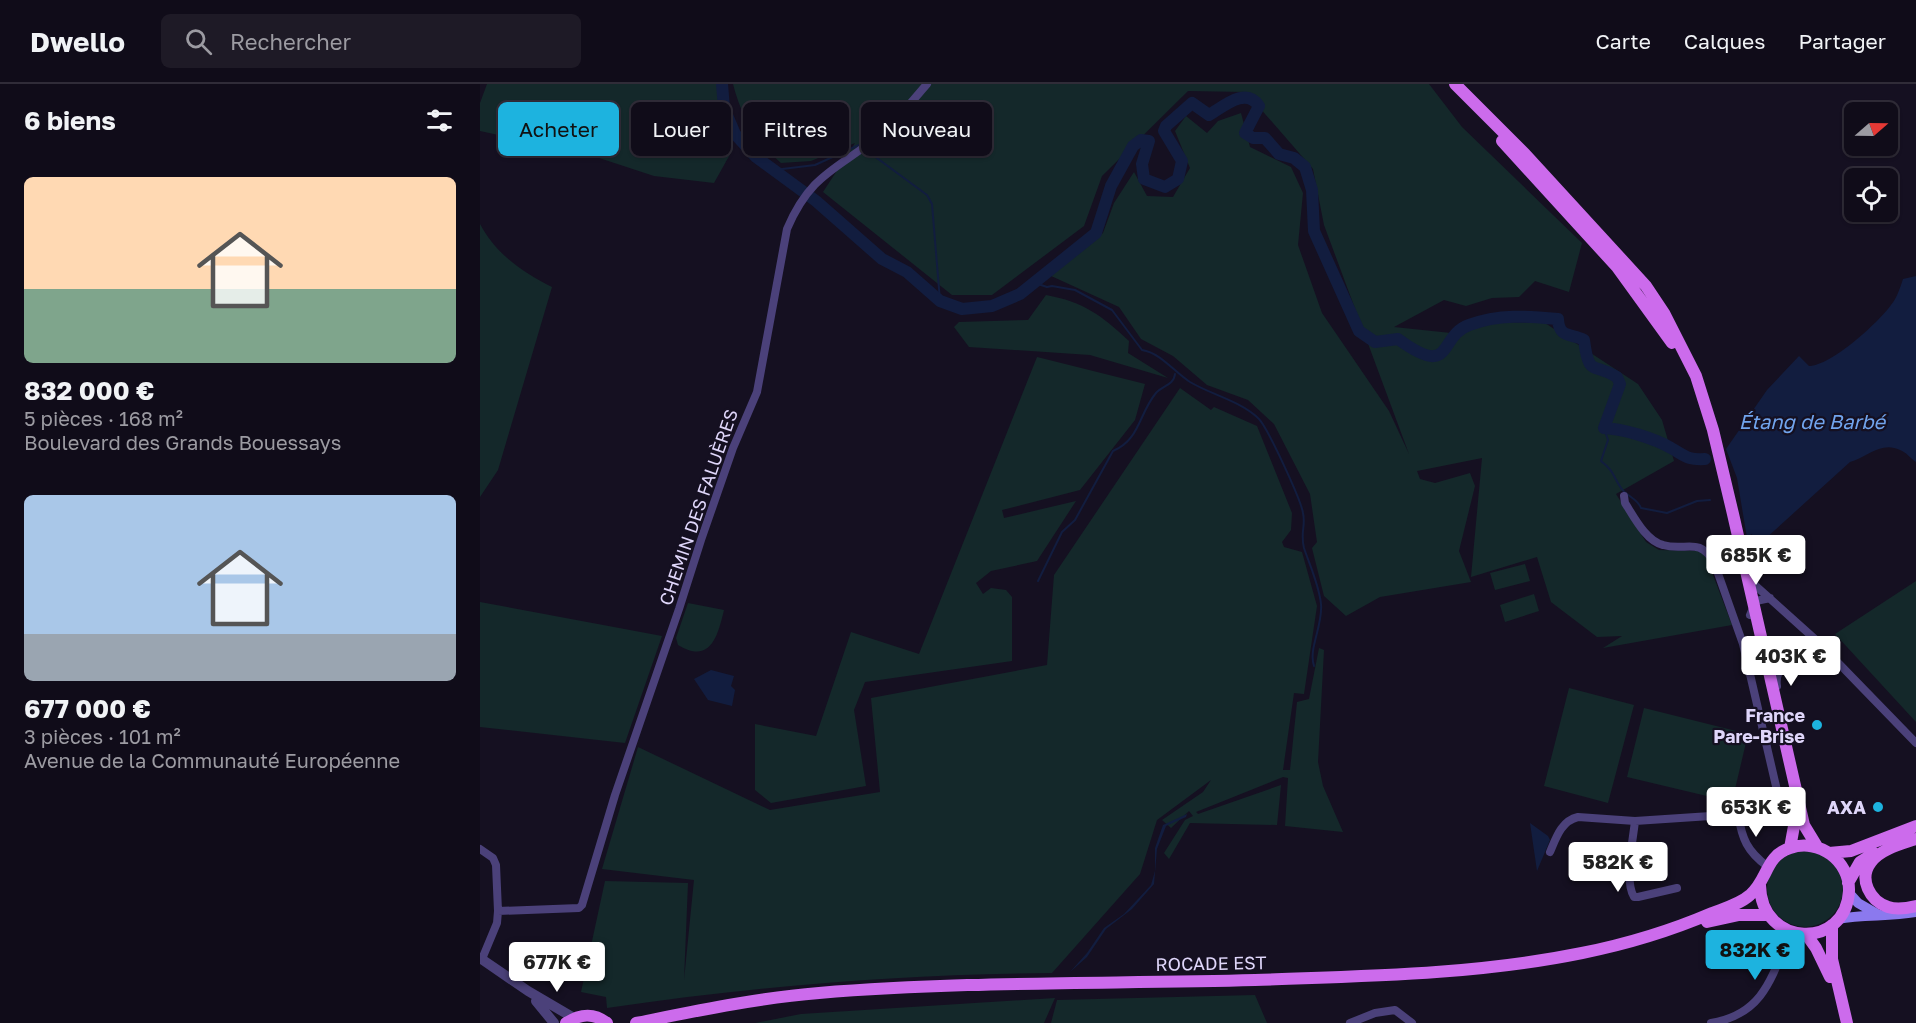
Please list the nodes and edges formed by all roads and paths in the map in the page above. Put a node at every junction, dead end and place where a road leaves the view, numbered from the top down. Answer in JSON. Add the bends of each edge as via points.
{"nodes":[{"id":1,"x":927,"y":84,"type":"edge"},
{"id":2,"x":1453,"y":84,"type":"edge"},
{"id":3,"x":1624,"y":496,"type":"dead end"},
{"id":4,"x":1748,"y":579,"type":"junction"},
{"id":5,"x":1770,"y":598,"type":"junction"},
{"id":6,"x":1752,"y":609,"type":"junction"},
{"id":7,"x":1816,"y":640,"type":"junction"},
{"id":8,"x":1787,"y":743,"type":"junction"},
{"id":9,"x":1916,"y":743,"type":"edge"},
{"id":10,"x":1738,"y":814,"type":"junction"},
{"id":11,"x":1635,"y":821,"type":"junction"},
{"id":12,"x":1916,"y":826,"type":"edge"},
{"id":13,"x":1916,"y":837,"type":"edge"},
{"id":14,"x":1790,"y":848,"type":"junction"},
{"id":15,"x":480,"y":849,"type":"edge"},
{"id":16,"x":1824,"y":850,"type":"junction"},
{"id":17,"x":1550,"y":852,"type":"dead end"},
{"id":18,"x":1767,"y":866,"type":"junction"},
{"id":19,"x":1760,"y":885,"type":"junction"},
{"id":20,"x":1677,"y":888,"type":"dead end"},
{"id":21,"x":1849,"y":888,"type":"junction"},
{"id":22,"x":1916,"y":906,"type":"edge"},
{"id":23,"x":498,"y":911,"type":"junction"},
{"id":24,"x":1916,"y":912,"type":"edge"},
{"id":25,"x":1768,"y":915,"type":"junction"},
{"id":26,"x":1882,"y":916,"type":"junction"},
{"id":27,"x":1835,"y":922,"type":"junction"},
{"id":28,"x":1679,"y":927,"type":"junction"},
{"id":29,"x":1790,"y":932,"type":"junction"},
{"id":30,"x":1806,"y":934,"type":"junction"},
{"id":31,"x":481,"y":958,"type":"edge"},
{"id":32,"x":528,"y":991,"type":"junction"},
{"id":33,"x":740,"y":1003,"type":"junction"},
{"id":34,"x":570,"y":1020,"type":"edge"},
{"id":35,"x":554,"y":1023,"type":"edge"},
{"id":36,"x":608,"y":1023,"type":"edge"},
{"id":37,"x":636,"y":1023,"type":"edge"},
{"id":38,"x":671,"y":1023,"type":"edge"},
{"id":39,"x":1350,"y":1023,"type":"edge"},
{"id":40,"x":1412,"y":1023,"type":"edge"},
{"id":41,"x":1710,"y":1023,"type":"edge"},
{"id":42,"x":1847,"y":1023,"type":"edge"}],
"edges":[{"from":1,"to":23,"type":"street","name":"CHEMIN DES FALUÈRES","via":[[882,134],[826,172],[796,209],[787,229],[757,392],[700,540],[582,905]]},
{"from":2,"to":4,"type":"main road","via":[[1622,256],[1664,313],[1707,407]]},
{"from":2,"to":6,"type":"main road","via":[[1617,267],[1673,345],[1707,433]]},
{"from":3,"to":10,"type":"street","via":[[1624,503],[1650,538],[1663,545],[1699,546],[1708,553],[1736,624],[1779,799],[1771,812]]},
{"from":4,"to":5,"type":"street"},
{"from":4,"to":6,"type":"main road"},
{"from":5,"to":6,"type":"street","via":[[1760,598]]},
{"from":5,"to":7,"type":"street"},
{"from":6,"to":8,"type":"main road"},
{"from":6,"to":14,"type":"main road","via":[[1792,790],[1795,810]]},
{"from":7,"to":8,"type":"street","via":[[1777,671]]},
{"from":7,"to":9,"type":"street"},
{"from":8,"to":16,"type":"main road","via":[[1804,825]]},
{"from":10,"to":11,"type":"street"},
{"from":10,"to":18,"type":"street","via":[[1747,849]]},
{"from":11,"to":17,"type":"street","via":[[1594,816],[1570,819]]},
{"from":11,"to":20,"type":"street","via":[[1630,872],[1634,897]]},
{"from":12,"to":16,"type":"main road","via":[[1851,851]]},
{"from":13,"to":21,"type":"main road","via":[[1868,856],[1853,871]]},
{"from":13,"to":22,"type":"main road","via":[[1878,855],[1866,872],[1866,883],[1875,900],[1889,908]]},
{"from":14,"to":16,"type":"main road"},
{"from":14,"to":18,"type":"main road"},
{"from":15,"to":23,"type":"street","via":[[496,865]]},
{"from":16,"to":21,"type":"main road","via":[[1845,871]]},
{"from":18,"to":19,"type":"main road"},
{"from":19,"to":25,"type":"main road"},
{"from":19,"to":28,"type":"main road","via":[[1749,897]]},
{"from":21,"to":26,"type":"main road","via":[[1868,910]]},
{"from":21,"to":27,"type":"main road","via":[[1847,903]]},
{"from":23,"to":31,"type":"street","via":[[497,923]]},
{"from":24,"to":26,"type":"main road"},
{"from":25,"to":28,"type":"main road","via":[[1739,915]]},
{"from":25,"to":29,"type":"main road"},
{"from":26,"to":27,"type":"main road","via":[[1854,916]]},
{"from":27,"to":30,"type":"main road","via":[[1819,932]]},
{"from":27,"to":42,"type":"main road","via":[[1832,959]]},
{"from":28,"to":33,"type":"main road","name":"ROCADE EST","via":[[1553,958],[1403,975],[916,987]]},
{"from":29,"to":30,"type":"main road"},
{"from":29,"to":41,"type":"street","via":[[1760,998],[1738,1016]]},
{"from":30,"to":42,"type":"main road","via":[[1824,962]]},
{"from":31,"to":32,"type":"street"},
{"from":32,"to":34,"type":"street"},
{"from":32,"to":35,"type":"street"},
{"from":33,"to":37,"type":"main road","name":"ROCADE EST"},
{"from":33,"to":38,"type":"main road","name":"ROCADE EST"},
{"from":34,"to":36,"type":"main road","via":[[593,1015]]},
{"from":39,"to":40,"type":"street","via":[[1395,1010]]}]}
